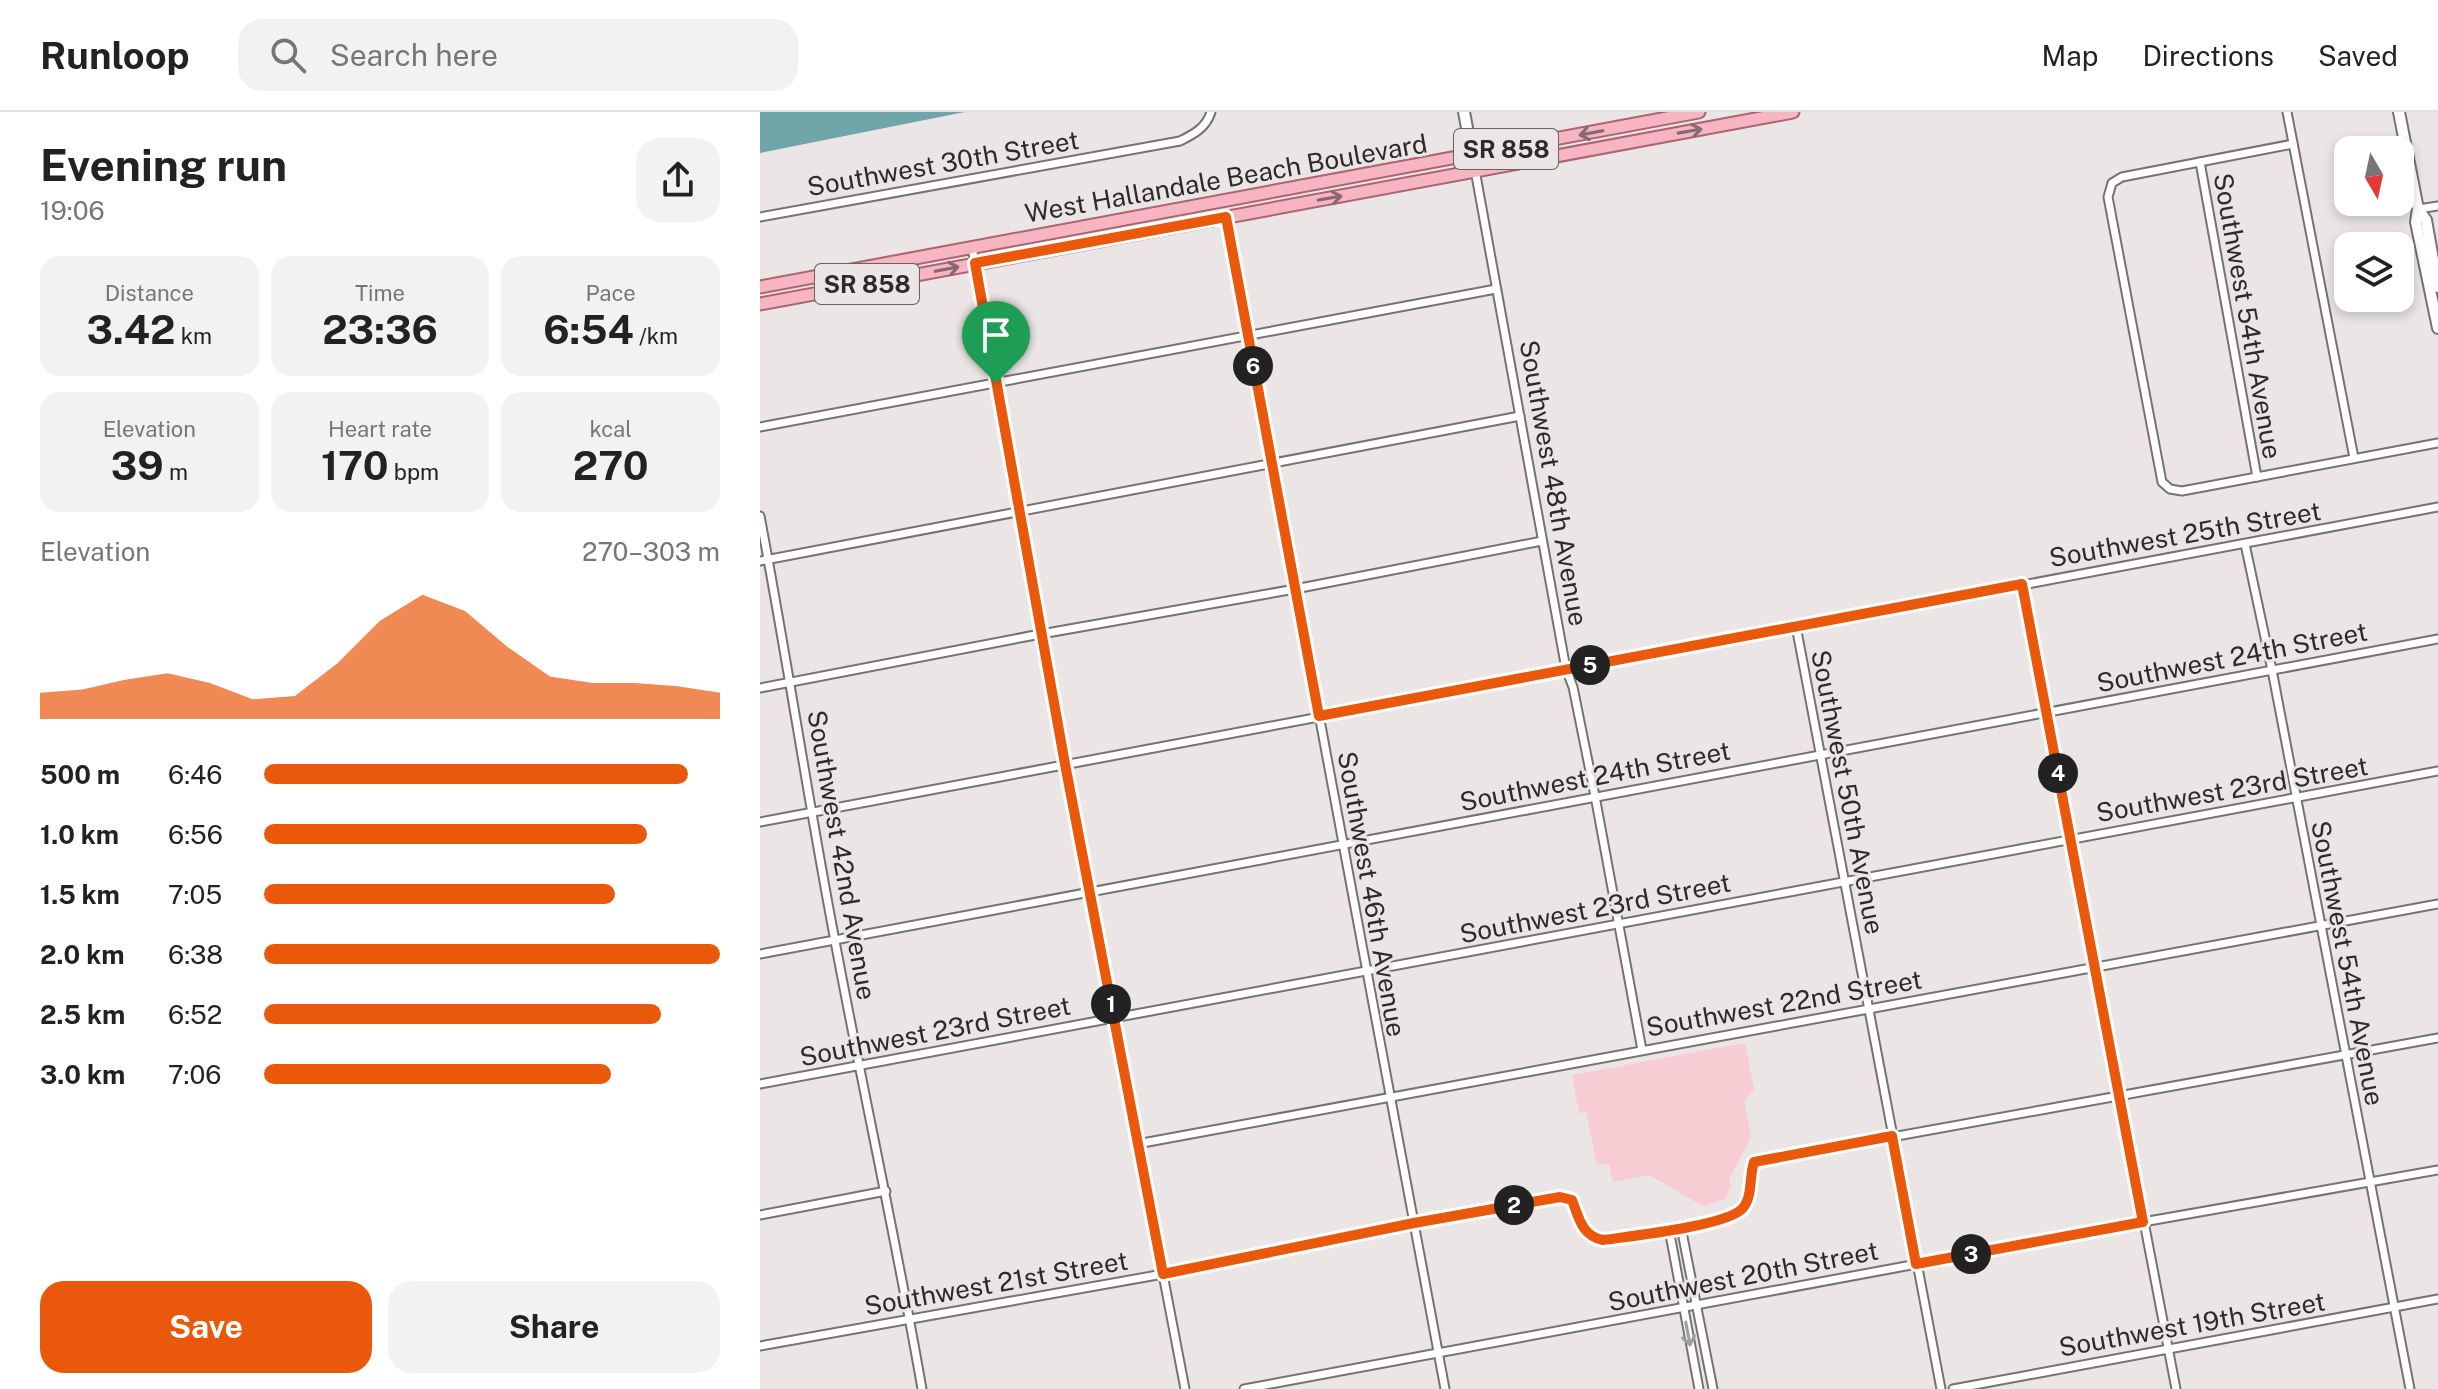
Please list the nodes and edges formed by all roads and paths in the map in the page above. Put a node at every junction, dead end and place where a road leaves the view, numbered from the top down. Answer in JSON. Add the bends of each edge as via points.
{"nodes":[{"id":1,"x":1211,"y":112,"type":"edge"},
{"id":2,"x":1464,"y":112,"type":"edge"},
{"id":3,"x":1699,"y":112,"type":"edge"},
{"id":4,"x":1790,"y":112,"type":"edge"},
{"id":5,"x":2287,"y":112,"type":"edge"},
{"id":6,"x":2399,"y":112,"type":"edge"},
{"id":7,"x":2293,"y":144,"type":"junction"},
{"id":8,"x":1472,"y":155,"type":"junction"},
{"id":9,"x":2200,"y":162,"type":"junction"},
{"id":10,"x":1475,"y":170,"type":"junction"},
{"id":11,"x":1317,"y":183,"type":"junction"},
{"id":12,"x":1220,"y":201,"type":"junction"},
{"id":13,"x":2438,"y":206,"type":"edge"},
{"id":14,"x":2418,"y":209,"type":"junction"},
{"id":15,"x":760,"y":217,"type":"edge"},
{"id":16,"x":1226,"y":217,"type":"junction"},
{"id":17,"x":1143,"y":232,"type":"junction"},
{"id":18,"x":972,"y":247,"type":"junction"},
{"id":19,"x":975,"y":263,"type":"junction"},
{"id":20,"x":761,"y":287,"type":"edge"},
{"id":21,"x":2438,"y":287,"type":"edge"},
{"id":22,"x":1496,"y":289,"type":"junction"},
{"id":23,"x":760,"y":304,"type":"edge"},
{"id":24,"x":2438,"y":328,"type":"edge"},
{"id":25,"x":1248,"y":336,"type":"junction"},
{"id":26,"x":996,"y":383,"type":"junction"},
{"id":27,"x":1520,"y":416,"type":"junction"},
{"id":28,"x":760,"y":427,"type":"edge"},
{"id":29,"x":2438,"y":443,"type":"edge"},
{"id":30,"x":2354,"y":458,"type":"junction"},
{"id":31,"x":1272,"y":464,"type":"junction"},
{"id":32,"x":2257,"y":477,"type":"junction"},
{"id":33,"x":2438,"y":507,"type":"edge"},
{"id":34,"x":1020,"y":512,"type":"junction"},
{"id":35,"x":760,"y":516,"type":"edge"},
{"id":36,"x":1542,"y":541,"type":"junction"},
{"id":37,"x":2245,"y":544,"type":"junction"},
{"id":38,"x":764,"y":560,"type":"edge"},
{"id":39,"x":2022,"y":584,"type":"junction"},
{"id":40,"x":1295,"y":589,"type":"junction"},
{"id":41,"x":1796,"y":626,"type":"junction"},
{"id":42,"x":1042,"y":634,"type":"junction"},
{"id":43,"x":2438,"y":639,"type":"edge"},
{"id":44,"x":1566,"y":669,"type":"junction"},
{"id":45,"x":2272,"y":670,"type":"junction"},
{"id":46,"x":791,"y":682,"type":"junction"},
{"id":47,"x":760,"y":688,"type":"edge"},
{"id":48,"x":2046,"y":712,"type":"junction"},
{"id":49,"x":1319,"y":716,"type":"junction"},
{"id":50,"x":1821,"y":755,"type":"junction"},
{"id":51,"x":1065,"y":764,"type":"junction"},
{"id":52,"x":2438,"y":771,"type":"edge"},
{"id":53,"x":1595,"y":796,"type":"junction"},
{"id":54,"x":2297,"y":798,"type":"junction"},
{"id":55,"x":813,"y":812,"type":"junction"},
{"id":56,"x":760,"y":822,"type":"edge"},
{"id":57,"x":2071,"y":839,"type":"junction"},
{"id":58,"x":1343,"y":843,"type":"junction"},
{"id":59,"x":1845,"y":882,"type":"junction"},
{"id":60,"x":1089,"y":891,"type":"junction"},
{"id":61,"x":2438,"y":904,"type":"edge"},
{"id":62,"x":1618,"y":925,"type":"junction"},
{"id":63,"x":2322,"y":925,"type":"junction"},
{"id":64,"x":834,"y":940,"type":"junction"},
{"id":65,"x":760,"y":954,"type":"edge"},
{"id":66,"x":2095,"y":966,"type":"junction"},
{"id":67,"x":1366,"y":972,"type":"junction"},
{"id":68,"x":1868,"y":1009,"type":"junction"},
{"id":69,"x":1113,"y":1017,"type":"junction"},
{"id":70,"x":2438,"y":1038,"type":"edge"},
{"id":71,"x":1642,"y":1050,"type":"junction"},
{"id":72,"x":2346,"y":1054,"type":"junction"},
{"id":73,"x":860,"y":1065,"type":"junction"},
{"id":74,"x":760,"y":1084,"type":"edge"},
{"id":75,"x":2119,"y":1094,"type":"junction"},
{"id":76,"x":1389,"y":1097,"type":"junction"},
{"id":77,"x":1892,"y":1136,"type":"junction"},
{"id":78,"x":1137,"y":1144,"type":"junction"},
{"id":79,"x":2438,"y":1170,"type":"edge"},
{"id":80,"x":2369,"y":1183,"type":"junction"},
{"id":81,"x":886,"y":1191,"type":"junction"},
{"id":82,"x":760,"y":1215,"type":"edge"},
{"id":83,"x":2143,"y":1222,"type":"junction"},
{"id":84,"x":1414,"y":1223,"type":"junction"},
{"id":85,"x":1681,"y":1227,"type":"junction"},
{"id":86,"x":1669,"y":1229,"type":"junction"},
{"id":87,"x":1916,"y":1264,"type":"junction"},
{"id":88,"x":1163,"y":1274,"type":"junction"},
{"id":89,"x":2438,"y":1299,"type":"edge"},
{"id":90,"x":1697,"y":1305,"type":"junction"},
{"id":91,"x":1683,"y":1307,"type":"junction"},
{"id":92,"x":2393,"y":1308,"type":"junction"},
{"id":93,"x":910,"y":1319,"type":"junction"},
{"id":94,"x":760,"y":1346,"type":"edge"},
{"id":95,"x":2168,"y":1349,"type":"junction"},
{"id":96,"x":1437,"y":1353,"type":"junction"},
{"id":97,"x":922,"y":1389,"type":"edge"},
{"id":98,"x":1185,"y":1389,"type":"edge"},
{"id":99,"x":1244,"y":1389,"type":"edge"},
{"id":100,"x":1445,"y":1389,"type":"edge"},
{"id":101,"x":1699,"y":1389,"type":"edge"},
{"id":102,"x":1713,"y":1389,"type":"edge"},
{"id":103,"x":1941,"y":1389,"type":"edge"},
{"id":104,"x":1953,"y":1389,"type":"edge"},
{"id":105,"x":2176,"y":1389,"type":"edge"},
{"id":106,"x":2410,"y":1389,"type":"edge"}],
"edges":[{"from":1,"to":15,"type":"street","name":"Southwest 30th Street","via":[[1205,125],[1180,141]]},
{"from":2,"to":8,"type":"street","name":"Southwest 48th Avenue"},
{"from":3,"to":8,"type":"main road","name":"West Hallandale Beach Boulevard","number":"SR 858","one_way":true},
{"from":10,"to":4,"type":"main road","name":"West Hallandale Beach Boulevard","number":"SR 858","one_way":true},
{"from":5,"to":7,"type":"street"},
{"from":6,"to":14,"type":"street"},
{"from":7,"to":9,"type":"street"},
{"from":7,"to":30,"type":"street"},
{"from":8,"to":10,"type":"street","name":"Southwest 48th Avenue"},
{"from":8,"to":11,"type":"main road","name":"West Hallandale Beach Boulevard","number":"SR 858"},
{"from":9,"to":32,"type":"street","name":"Southwest 54th Avenue"},
{"from":9,"to":32,"type":"street","via":[[2122,177],[2112,183],[2108,197],[2162,482],[2182,491]]},
{"from":16,"to":10,"type":"main road","name":"West Hallandale Beach Boulevard","number":"SR 858","one_way":true},
{"from":10,"to":22,"type":"street","name":"Southwest 48th Avenue"},
{"from":11,"to":12,"type":"main road","name":"West Hallandale Beach Boulevard","number":"SR 858"},
{"from":11,"to":16,"type":"main road","via":[[1300,193],[1243,204]]},
{"from":12,"to":17,"type":"main road","via":[[1209,213],[1155,223]]},
{"from":12,"to":18,"type":"main road","name":"West Hallandale Beach Boulevard","number":"SR 858"},
{"from":13,"to":14,"type":"street"},
{"from":14,"to":21,"type":"street","via":[[2426,220]]},
{"from":14,"to":24,"type":"street","via":[[2416,222]]},
{"from":16,"to":17,"type":"main road","name":"West Hallandale Beach Boulevard","number":"SR 858"},
{"from":16,"to":25,"type":"street","name":"Southwest 46th Avenue"},
{"from":17,"to":19,"type":"main road","name":"West Hallandale Beach Boulevard","number":"SR 858"},
{"from":18,"to":19,"type":"street"},
{"from":18,"to":20,"type":"main road","name":"West Hallandale Beach Boulevard","number":"SR 858"},
{"from":23,"to":19,"type":"main road","name":"West Hallandale Beach Boulevard","number":"SR 858","one_way":true},
{"from":19,"to":26,"type":"street"},
{"from":22,"to":25,"type":"street"},
{"from":22,"to":27,"type":"street","name":"Southwest 48th Avenue"},
{"from":25,"to":26,"type":"street"},
{"from":25,"to":31,"type":"street","name":"Southwest 46th Avenue"},
{"from":26,"to":28,"type":"street"},
{"from":26,"to":34,"type":"street"},
{"from":27,"to":31,"type":"street"},
{"from":27,"to":36,"type":"street","name":"Southwest 48th Avenue"},
{"from":29,"to":30,"type":"street"},
{"from":30,"to":32,"type":"street"},
{"from":31,"to":34,"type":"street"},
{"from":31,"to":40,"type":"street","name":"Southwest 46th Avenue"},
{"from":33,"to":37,"type":"street","name":"Southwest 25th Street"},
{"from":34,"to":38,"type":"street"},
{"from":34,"to":42,"type":"street"},
{"from":35,"to":38,"type":"street","name":"Southwest 42nd Avenue"},
{"from":36,"to":40,"type":"street"},
{"from":36,"to":44,"type":"street","name":"Southwest 48th Avenue"},
{"from":37,"to":39,"type":"street","name":"Southwest 25th Street"},
{"from":37,"to":45,"type":"street","name":"Southwest 54th Avenue"},
{"from":38,"to":46,"type":"street","name":"Southwest 42nd Avenue"},
{"from":39,"to":41,"type":"street","name":"Southwest 25th Street"},
{"from":39,"to":48,"type":"street"},
{"from":40,"to":42,"type":"street"},
{"from":40,"to":49,"type":"street","name":"Southwest 46th Avenue"},
{"from":41,"to":44,"type":"street","name":"Southwest 25th Street"},
{"from":41,"to":50,"type":"street","name":"Southwest 50th Avenue"},
{"from":42,"to":46,"type":"street"},
{"from":42,"to":51,"type":"street"},
{"from":43,"to":45,"type":"street","name":"Southwest 24th Street"},
{"from":44,"to":49,"type":"street","name":"Southwest 25th Street"},
{"from":44,"to":53,"type":"street","name":"Southwest 48th Avenue"},
{"from":45,"to":48,"type":"street","name":"Southwest 24th Street"},
{"from":45,"to":54,"type":"street","name":"Southwest 54th Avenue"},
{"from":46,"to":47,"type":"street"},
{"from":46,"to":55,"type":"street","name":"Southwest 42nd Avenue"},
{"from":48,"to":50,"type":"street","name":"Southwest 24th Street"},
{"from":48,"to":57,"type":"street"},
{"from":49,"to":51,"type":"street","name":"Southwest 25th Street"},
{"from":49,"to":58,"type":"street","name":"Southwest 46th Avenue"},
{"from":50,"to":53,"type":"street","name":"Southwest 24th Street"},
{"from":50,"to":59,"type":"street","name":"Southwest 50th Avenue"},
{"from":51,"to":55,"type":"street","name":"Southwest 25th Street"},
{"from":51,"to":60,"type":"street"},
{"from":52,"to":54,"type":"street","name":"Southwest 23rd Street"},
{"from":53,"to":58,"type":"street","name":"Southwest 24th Street"},
{"from":53,"to":62,"type":"street","name":"Southwest 48th Avenue"},
{"from":54,"to":57,"type":"street","name":"Southwest 23rd Street"},
{"from":54,"to":63,"type":"street","name":"Southwest 54th Avenue"},
{"from":55,"to":56,"type":"street","name":"Southwest 25th Street"},
{"from":55,"to":64,"type":"street","name":"Southwest 42nd Avenue"},
{"from":57,"to":59,"type":"street","name":"Southwest 23rd Street"},
{"from":57,"to":66,"type":"street"},
{"from":58,"to":60,"type":"street","name":"Southwest 24th Street"},
{"from":58,"to":67,"type":"street","name":"Southwest 46th Avenue"},
{"from":59,"to":62,"type":"street","name":"Southwest 23rd Street"},
{"from":59,"to":68,"type":"street","name":"Southwest 50th Avenue"},
{"from":60,"to":64,"type":"street","name":"Southwest 24th Street"},
{"from":60,"to":69,"type":"street"},
{"from":61,"to":63,"type":"street","name":"Southwest 22nd Street"},
{"from":62,"to":67,"type":"street","name":"Southwest 23rd Street"},
{"from":62,"to":71,"type":"street","name":"Southwest 48th Avenue"},
{"from":63,"to":66,"type":"street","name":"Southwest 22nd Street"},
{"from":63,"to":72,"type":"street","name":"Southwest 54th Avenue"},
{"from":64,"to":65,"type":"street","name":"Southwest 24th Street"},
{"from":64,"to":73,"type":"street","name":"Southwest 42nd Avenue"},
{"from":66,"to":68,"type":"street","name":"Southwest 22nd Street"},
{"from":66,"to":75,"type":"street"},
{"from":67,"to":69,"type":"street","name":"Southwest 23rd Street"},
{"from":67,"to":76,"type":"street","name":"Southwest 46th Avenue"},
{"from":68,"to":71,"type":"street","name":"Southwest 22nd Street"},
{"from":68,"to":77,"type":"street","name":"Southwest 50th Avenue"},
{"from":69,"to":73,"type":"street","name":"Southwest 23rd Street"},
{"from":69,"to":78,"type":"street"},
{"from":70,"to":72,"type":"street"},
{"from":71,"to":76,"type":"street","name":"Southwest 22nd Street"},
{"from":72,"to":75,"type":"street"},
{"from":72,"to":80,"type":"street","name":"Southwest 54th Avenue"},
{"from":73,"to":74,"type":"street","name":"Southwest 23rd Street"},
{"from":73,"to":81,"type":"street","name":"Southwest 42nd Avenue"},
{"from":75,"to":77,"type":"street"},
{"from":75,"to":83,"type":"street"},
{"from":76,"to":78,"type":"street","name":"Southwest 22nd Street"},
{"from":76,"to":84,"type":"street","name":"Southwest 46th Avenue"},
{"from":77,"to":85,"type":"street","via":[[1754,1162],[1742,1209],[1727,1218]]},
{"from":77,"to":87,"type":"street","name":"Southwest 50th Avenue"},
{"from":78,"to":88,"type":"street"},
{"from":79,"to":80,"type":"street","name":"Southwest 20th Street"},
{"from":80,"to":83,"type":"street","name":"Southwest 20th Street"},
{"from":80,"to":92,"type":"street","name":"Southwest 54th Avenue"},
{"from":81,"to":82,"type":"street"},
{"from":81,"to":93,"type":"street","name":"Southwest 42nd Avenue"},
{"from":83,"to":87,"type":"street","name":"Southwest 20th Street"},
{"from":83,"to":95,"type":"street"},
{"from":84,"to":86,"type":"street","name":"Southwest 21st Street","via":[[1560,1197],[1572,1200],[1593,1238]]},
{"from":84,"to":88,"type":"street","name":"Southwest 21st Street"},
{"from":84,"to":96,"type":"street","name":"Southwest 46th Avenue"},
{"from":85,"to":86,"type":"street"},
{"from":85,"to":90,"type":"street"},
{"from":86,"to":91,"type":"street"},
{"from":87,"to":90,"type":"street","name":"Southwest 20th Street"},
{"from":87,"to":103,"type":"street","name":"Southwest 50th Avenue"},
{"from":88,"to":93,"type":"street","name":"Southwest 21st Street"},
{"from":88,"to":98,"type":"street"},
{"from":89,"to":92,"type":"street","name":"Southwest 19th Street"},
{"from":90,"to":91,"type":"street","name":"Southwest 20th Street"},
{"from":90,"to":102,"type":"street"},
{"from":91,"to":96,"type":"street","name":"Southwest 20th Street"},
{"from":91,"to":101,"type":"street","one_way":true},
{"from":92,"to":95,"type":"street","name":"Southwest 19th Street"},
{"from":92,"to":106,"type":"street","name":"Southwest 54th Avenue"},
{"from":93,"to":94,"type":"street","name":"Southwest 21st Street"},
{"from":93,"to":97,"type":"street","name":"Southwest 42nd Avenue"},
{"from":95,"to":104,"type":"street","name":"Southwest 19th Street"},
{"from":95,"to":105,"type":"street"},
{"from":96,"to":99,"type":"street","name":"Southwest 20th Street"},
{"from":96,"to":100,"type":"street","name":"Southwest 46th Avenue"}]}
